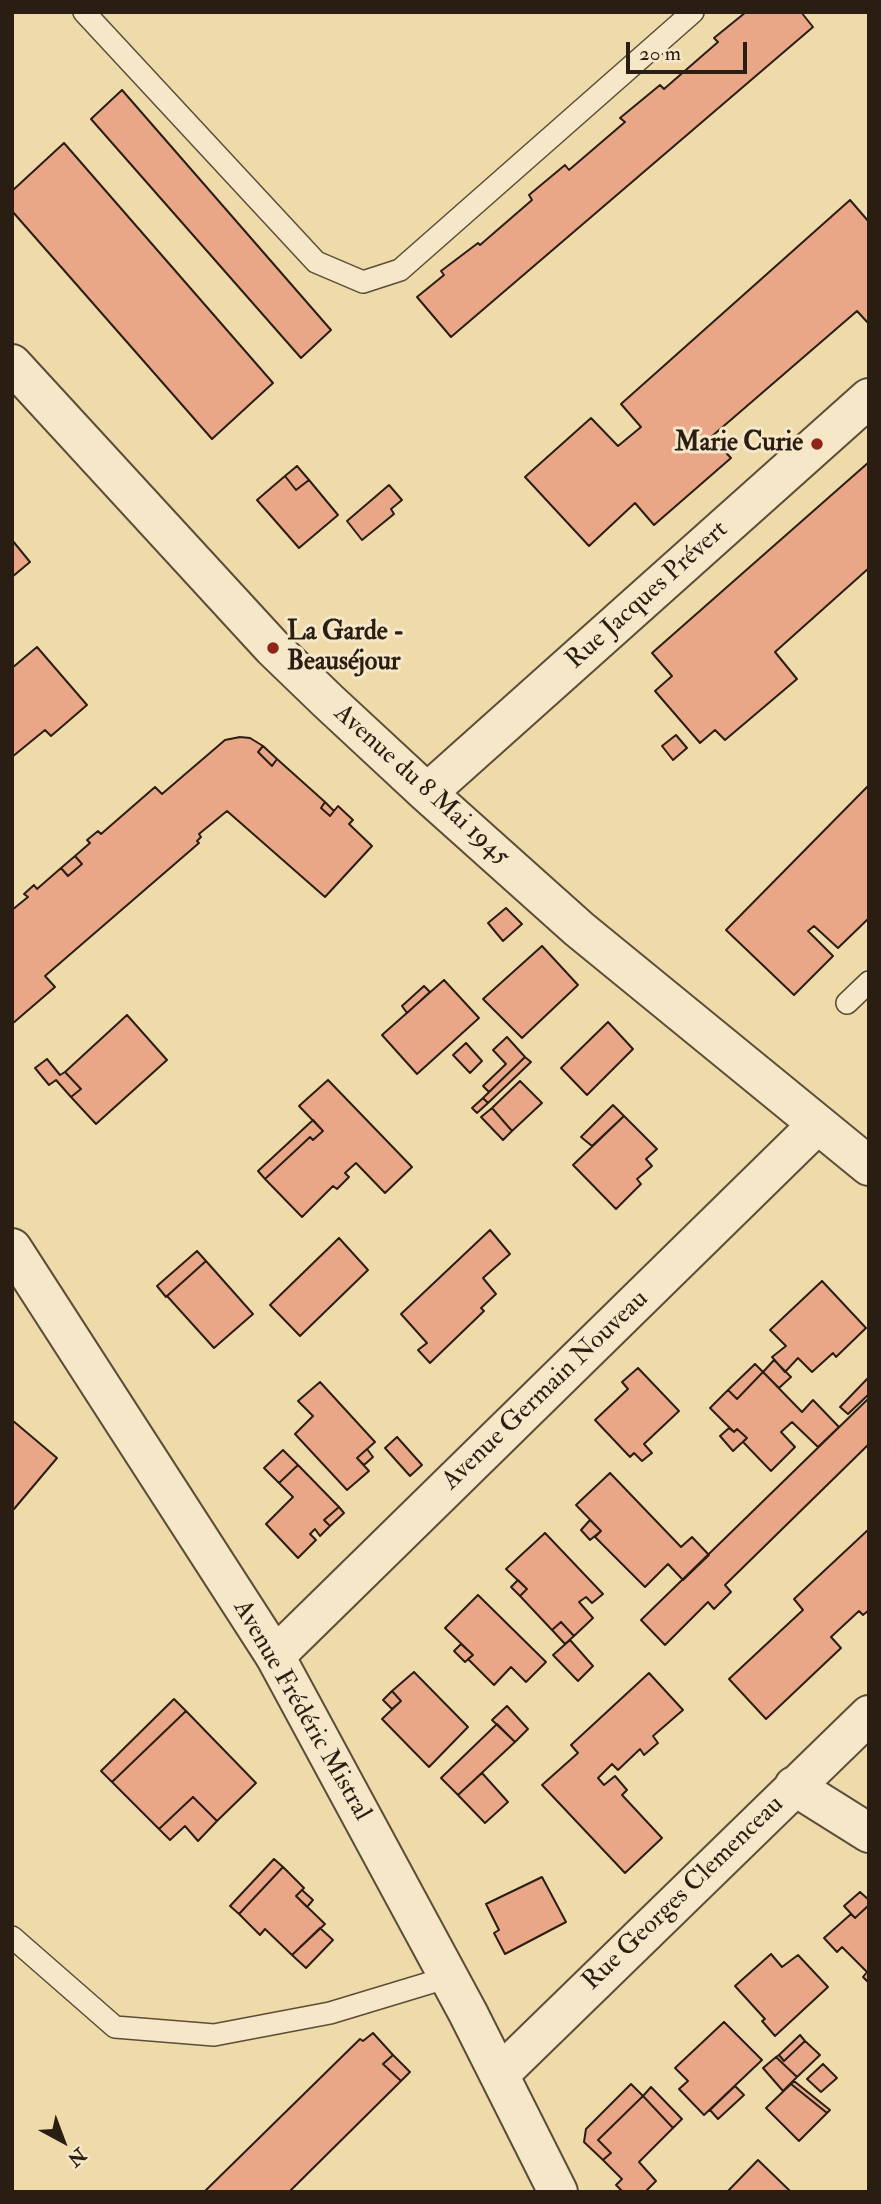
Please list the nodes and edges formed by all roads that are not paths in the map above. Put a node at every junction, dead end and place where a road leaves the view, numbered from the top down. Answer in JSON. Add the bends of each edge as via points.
{"nodes":[{"id":1,"x":84,"y":12,"type":"edge"},
{"id":2,"x":693,"y":12,"type":"edge"},
{"id":3,"x":12,"y":364,"type":"edge"},
{"id":4,"x":869,"y":398,"type":"edge"},
{"id":5,"x":427,"y":793,"type":"junction"},
{"id":6,"x":869,"y":982,"type":"edge"},
{"id":7,"x":847,"y":1003,"type":"dead end"},
{"id":8,"x":817,"y":1125,"type":"junction"},
{"id":9,"x":869,"y":1166,"type":"edge"},
{"id":10,"x":12,"y":1248,"type":"edge"},
{"id":11,"x":275,"y":1656,"type":"junction"},
{"id":12,"x":869,"y":1715,"type":"edge"},
{"id":13,"x":794,"y":1786,"type":"junction"},
{"id":14,"x":869,"y":1833,"type":"edge"},
{"id":15,"x":12,"y":1937,"type":"edge"},
{"id":16,"x":449,"y":1976,"type":"junction"},
{"id":17,"x":500,"y":2074,"type":"junction"},
{"id":18,"x":558,"y":2192,"type":"edge"}],
"edges":[{"from":1,"to":2,"type":"lane","via":[[316,262],[363,282],[400,270]]},
{"from":3,"to":5,"type":"street","name":"Avenue du 8 Mai 1945","via":[[273,648]]},
{"from":4,"to":5,"type":"street","name":"Rue Jacques Prévert"},
{"from":5,"to":8,"type":"street","name":"Avenue du 8 Mai 1945","via":[[579,929]]},
{"from":6,"to":7,"type":"lane"},
{"from":8,"to":9,"type":"street","name":"Avenue du 8 Mai 1945"},
{"from":8,"to":11,"type":"street","name":"Avenue Germain Nouveau"},
{"from":10,"to":11,"type":"street","name":"Avenue Frédéric Mistral"},
{"from":11,"to":16,"type":"street","name":"Avenue Frédéric Mistral"},
{"from":12,"to":13,"type":"street","name":"Rue Georges Clemenceau"},
{"from":13,"to":14,"type":"street"},
{"from":13,"to":17,"type":"street","name":"Rue Georges Clemenceau"},
{"from":15,"to":16,"type":"lane","via":[[115,2027],[214,2035],[330,2013]]},
{"from":16,"to":17,"type":"street","name":"Avenue Frédéric Mistral"},
{"from":17,"to":18,"type":"street","name":"Avenue Frédéric Mistral"}]}
